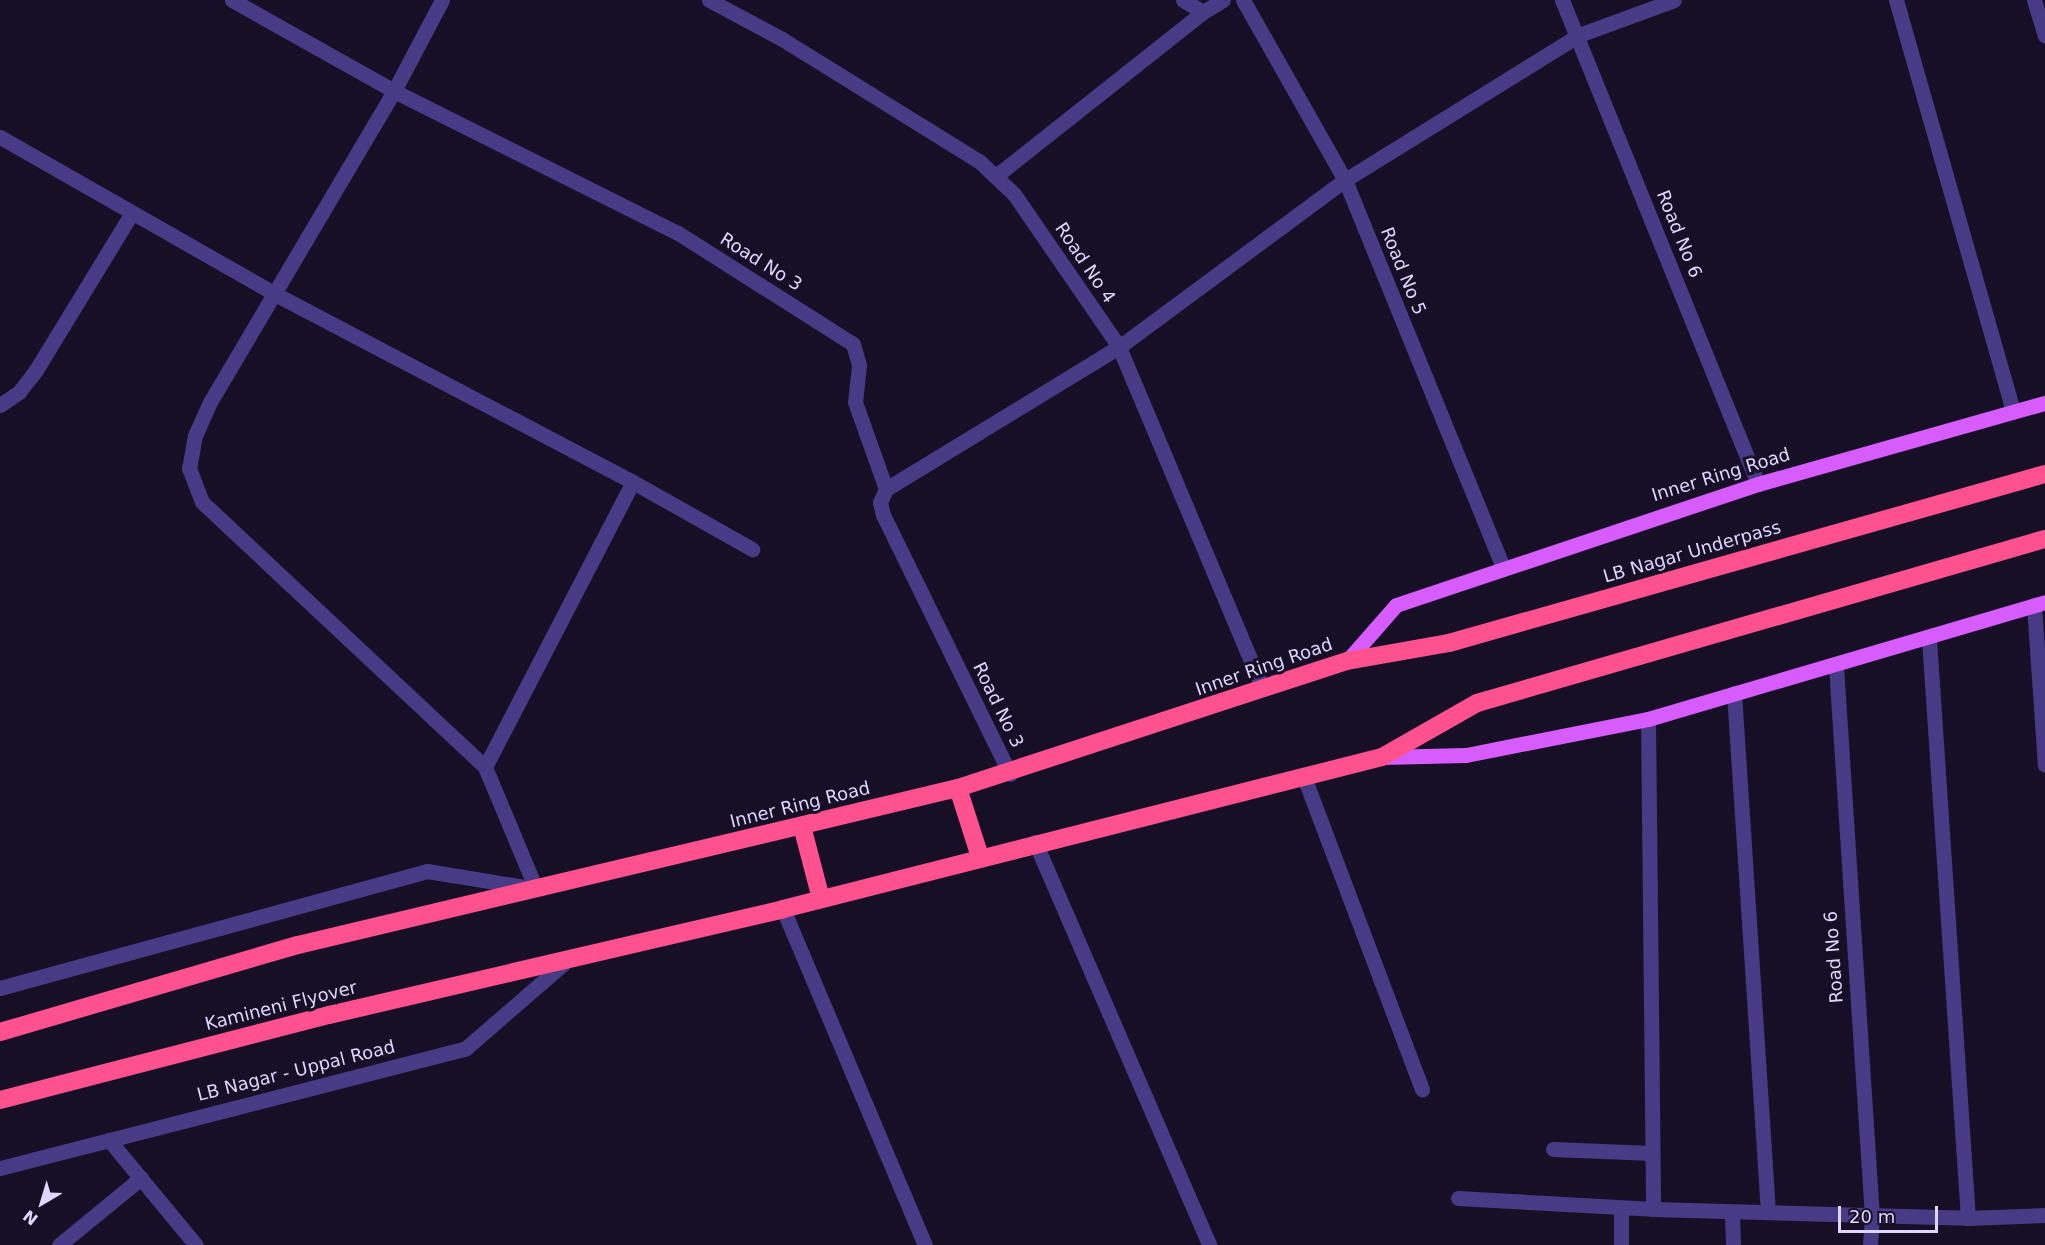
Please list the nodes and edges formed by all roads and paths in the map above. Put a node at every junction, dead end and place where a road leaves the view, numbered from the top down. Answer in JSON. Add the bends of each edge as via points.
{"nodes":[{"id":1,"x":232,"y":0,"type":"edge"},
{"id":2,"x":442,"y":0,"type":"edge"},
{"id":3,"x":709,"y":0,"type":"edge"},
{"id":4,"x":1183,"y":0,"type":"edge"},
{"id":5,"x":1223,"y":0,"type":"edge"},
{"id":6,"x":1243,"y":0,"type":"edge"},
{"id":7,"x":1562,"y":0,"type":"edge"},
{"id":8,"x":1674,"y":0,"type":"edge"},
{"id":9,"x":1896,"y":0,"type":"edge"},
{"id":10,"x":2034,"y":0,"type":"edge"},
{"id":11,"x":1203,"y":12,"type":"junction"},
{"id":12,"x":2045,"y":34,"type":"edge"},
{"id":13,"x":1579,"y":35,"type":"junction"},
{"id":14,"x":394,"y":91,"type":"junction"},
{"id":15,"x":0,"y":136,"type":"edge"},
{"id":16,"x":996,"y":177,"type":"junction"},
{"id":17,"x":1345,"y":180,"type":"junction"},
{"id":18,"x":132,"y":213,"type":"junction"},
{"id":19,"x":274,"y":294,"type":"junction"},
{"id":20,"x":1119,"y":347,"type":"junction"},
{"id":21,"x":2045,"y":404,"type":"edge"},
{"id":22,"x":0,"y":405,"type":"edge"},
{"id":23,"x":2013,"y":412,"type":"junction"},
{"id":24,"x":2045,"y":474,"type":"edge"},
{"id":25,"x":633,"y":482,"type":"junction"},
{"id":26,"x":1758,"y":484,"type":"junction"},
{"id":27,"x":886,"y":489,"type":"junction"},
{"id":28,"x":2045,"y":539,"type":"edge"},
{"id":29,"x":752,"y":549,"type":"dead end"},
{"id":30,"x":1503,"y":568,"type":"junction"},
{"id":31,"x":2040,"y":603,"type":"edge"},
{"id":32,"x":1929,"y":639,"type":"junction"},
{"id":33,"x":1347,"y":661,"type":"junction"},
{"id":34,"x":1836,"y":666,"type":"junction"},
{"id":35,"x":1263,"y":689,"type":"junction"},
{"id":36,"x":1734,"y":693,"type":"junction"},
{"id":37,"x":1648,"y":719,"type":"junction"},
{"id":38,"x":1382,"y":757,"type":"junction"},
{"id":39,"x":2045,"y":765,"type":"edge"},
{"id":40,"x":485,"y":767,"type":"junction"},
{"id":41,"x":1010,"y":774,"type":"junction"},
{"id":42,"x":1304,"y":777,"type":"junction"},
{"id":43,"x":958,"y":788,"type":"junction"},
{"id":44,"x":802,"y":826,"type":"junction"},
{"id":45,"x":1035,"y":842,"type":"junction"},
{"id":46,"x":980,"y":857,"type":"junction"},
{"id":47,"x":537,"y":890,"type":"junction"},
{"id":48,"x":821,"y":899,"type":"junction"},
{"id":49,"x":783,"y":909,"type":"junction"},
{"id":50,"x":573,"y":956,"type":"junction"},
{"id":51,"x":0,"y":988,"type":"edge"},
{"id":52,"x":0,"y":1032,"type":"edge"},
{"id":53,"x":1422,"y":1089,"type":"dead end"},
{"id":54,"x":0,"y":1100,"type":"edge"},
{"id":55,"x":110,"y":1140,"type":"junction"},
{"id":56,"x":1553,"y":1149,"type":"dead end"},
{"id":57,"x":1652,"y":1153,"type":"junction"},
{"id":58,"x":0,"y":1168,"type":"edge"},
{"id":59,"x":141,"y":1178,"type":"junction"},
{"id":60,"x":1458,"y":1198,"type":"dead end"},
{"id":61,"x":1621,"y":1209,"type":"junction"},
{"id":62,"x":1653,"y":1209,"type":"junction"},
{"id":63,"x":1768,"y":1212,"type":"junction"},
{"id":64,"x":1732,"y":1214,"type":"junction"},
{"id":65,"x":2045,"y":1215,"type":"edge"},
{"id":66,"x":1872,"y":1216,"type":"junction"},
{"id":67,"x":1968,"y":1218,"type":"junction"},
{"id":68,"x":59,"y":1245,"type":"edge"},
{"id":69,"x":196,"y":1245,"type":"edge"},
{"id":70,"x":925,"y":1245,"type":"edge"},
{"id":71,"x":1209,"y":1245,"type":"edge"},
{"id":72,"x":1621,"y":1245,"type":"edge"},
{"id":73,"x":1733,"y":1245,"type":"edge"},
{"id":74,"x":1870,"y":1245,"type":"edge"}],
"edges":[{"from":1,"to":14,"type":"street","name":"Road No 3"},
{"from":2,"to":14,"type":"street"},
{"from":3,"to":16,"type":"street","name":"Road No 4","via":[[782,39],[979,161]]},
{"from":4,"to":11,"type":"street"},
{"from":5,"to":11,"type":"street"},
{"from":6,"to":17,"type":"street","name":"Road No 5"},
{"from":7,"to":13,"type":"street","name":"Road No 6"},
{"from":8,"to":13,"type":"street"},
{"from":9,"to":23,"type":"street"},
{"from":10,"to":12,"type":"street"},
{"from":11,"to":16,"type":"street"},
{"from":13,"to":17,"type":"street"},
{"from":13,"to":26,"type":"street","name":"Road No 6"},
{"from":14,"to":19,"type":"street"},
{"from":14,"to":27,"type":"street","name":"Road No 3","via":[[678,233],[853,344],[859,365],[855,402]]},
{"from":15,"to":18,"type":"street"},
{"from":16,"to":20,"type":"street","name":"Road No 4","via":[[1014,194]]},
{"from":17,"to":20,"type":"street"},
{"from":17,"to":30,"type":"street","name":"Road No 5"},
{"from":18,"to":19,"type":"street"},
{"from":18,"to":22,"type":"street","via":[[36,370],[19,392]]},
{"from":19,"to":25,"type":"street"},
{"from":19,"to":40,"type":"street","via":[[210,402],[195,435],[189,468],[202,502]]},
{"from":20,"to":27,"type":"street"},
{"from":20,"to":35,"type":"street","name":"Road No 4"},
{"from":21,"to":23,"type":"main road","name":"Inner Ring Road"},
{"from":23,"to":26,"type":"main road","name":"Inner Ring Road"},
{"from":24,"to":33,"type":"highway","name":"LB Nagar Underpass","via":[[1449,643]]},
{"from":25,"to":29,"type":"street"},
{"from":25,"to":40,"type":"street"},
{"from":26,"to":30,"type":"main road","name":"Inner Ring Road"},
{"from":27,"to":41,"type":"street","name":"Road No 3","via":[[880,502],[883,515]]},
{"from":28,"to":38,"type":"highway","via":[[1477,703]]},
{"from":30,"to":33,"type":"main road","name":"Inner Ring Road","via":[[1396,605]]},
{"from":31,"to":32,"type":"main road"},
{"from":31,"to":39,"type":"street"},
{"from":32,"to":34,"type":"main road"},
{"from":32,"to":67,"type":"street"},
{"from":33,"to":35,"type":"highway","name":"Inner Ring Road"},
{"from":34,"to":36,"type":"main road"},
{"from":34,"to":66,"type":"street","name":"Road No 6"},
{"from":35,"to":41,"type":"highway","name":"Inner Ring Road"},
{"from":36,"to":37,"type":"main road"},
{"from":36,"to":63,"type":"street"},
{"from":37,"to":38,"type":"main road","via":[[1466,755]]},
{"from":37,"to":57,"type":"street"},
{"from":38,"to":42,"type":"highway"},
{"from":40,"to":47,"type":"street"},
{"from":41,"to":43,"type":"highway","name":"Inner Ring Road"},
{"from":42,"to":45,"type":"highway"},
{"from":42,"to":53,"type":"street"},
{"from":43,"to":44,"type":"highway","name":"Inner Ring Road"},
{"from":43,"to":46,"type":"highway"},
{"from":44,"to":47,"type":"highway","name":"Inner Ring Road"},
{"from":44,"to":48,"type":"highway"},
{"from":45,"to":46,"type":"highway"},
{"from":45,"to":71,"type":"street"},
{"from":46,"to":48,"type":"highway"},
{"from":47,"to":51,"type":"street","via":[[427,871]]},
{"from":47,"to":52,"type":"highway","via":[[297,945]]},
{"from":48,"to":49,"type":"highway"},
{"from":49,"to":50,"type":"highway"},
{"from":49,"to":70,"type":"street"},
{"from":50,"to":54,"type":"highway","name":"Kamineni Flyover"},
{"from":50,"to":55,"type":"street","name":"LB Nagar - Uppal Road","via":[[466,1048]]},
{"from":55,"to":58,"type":"street","name":"LB Nagar - Uppal Road"},
{"from":55,"to":59,"type":"street"},
{"from":56,"to":57,"type":"street"},
{"from":57,"to":62,"type":"street"},
{"from":59,"to":68,"type":"street"},
{"from":59,"to":69,"type":"street"},
{"from":60,"to":61,"type":"street"},
{"from":61,"to":62,"type":"street"},
{"from":61,"to":72,"type":"street"},
{"from":62,"to":64,"type":"street"},
{"from":63,"to":64,"type":"street"},
{"from":63,"to":66,"type":"street"},
{"from":64,"to":73,"type":"street"},
{"from":65,"to":67,"type":"street"},
{"from":66,"to":67,"type":"street"},
{"from":66,"to":74,"type":"street","name":"Road No 6"}]}
